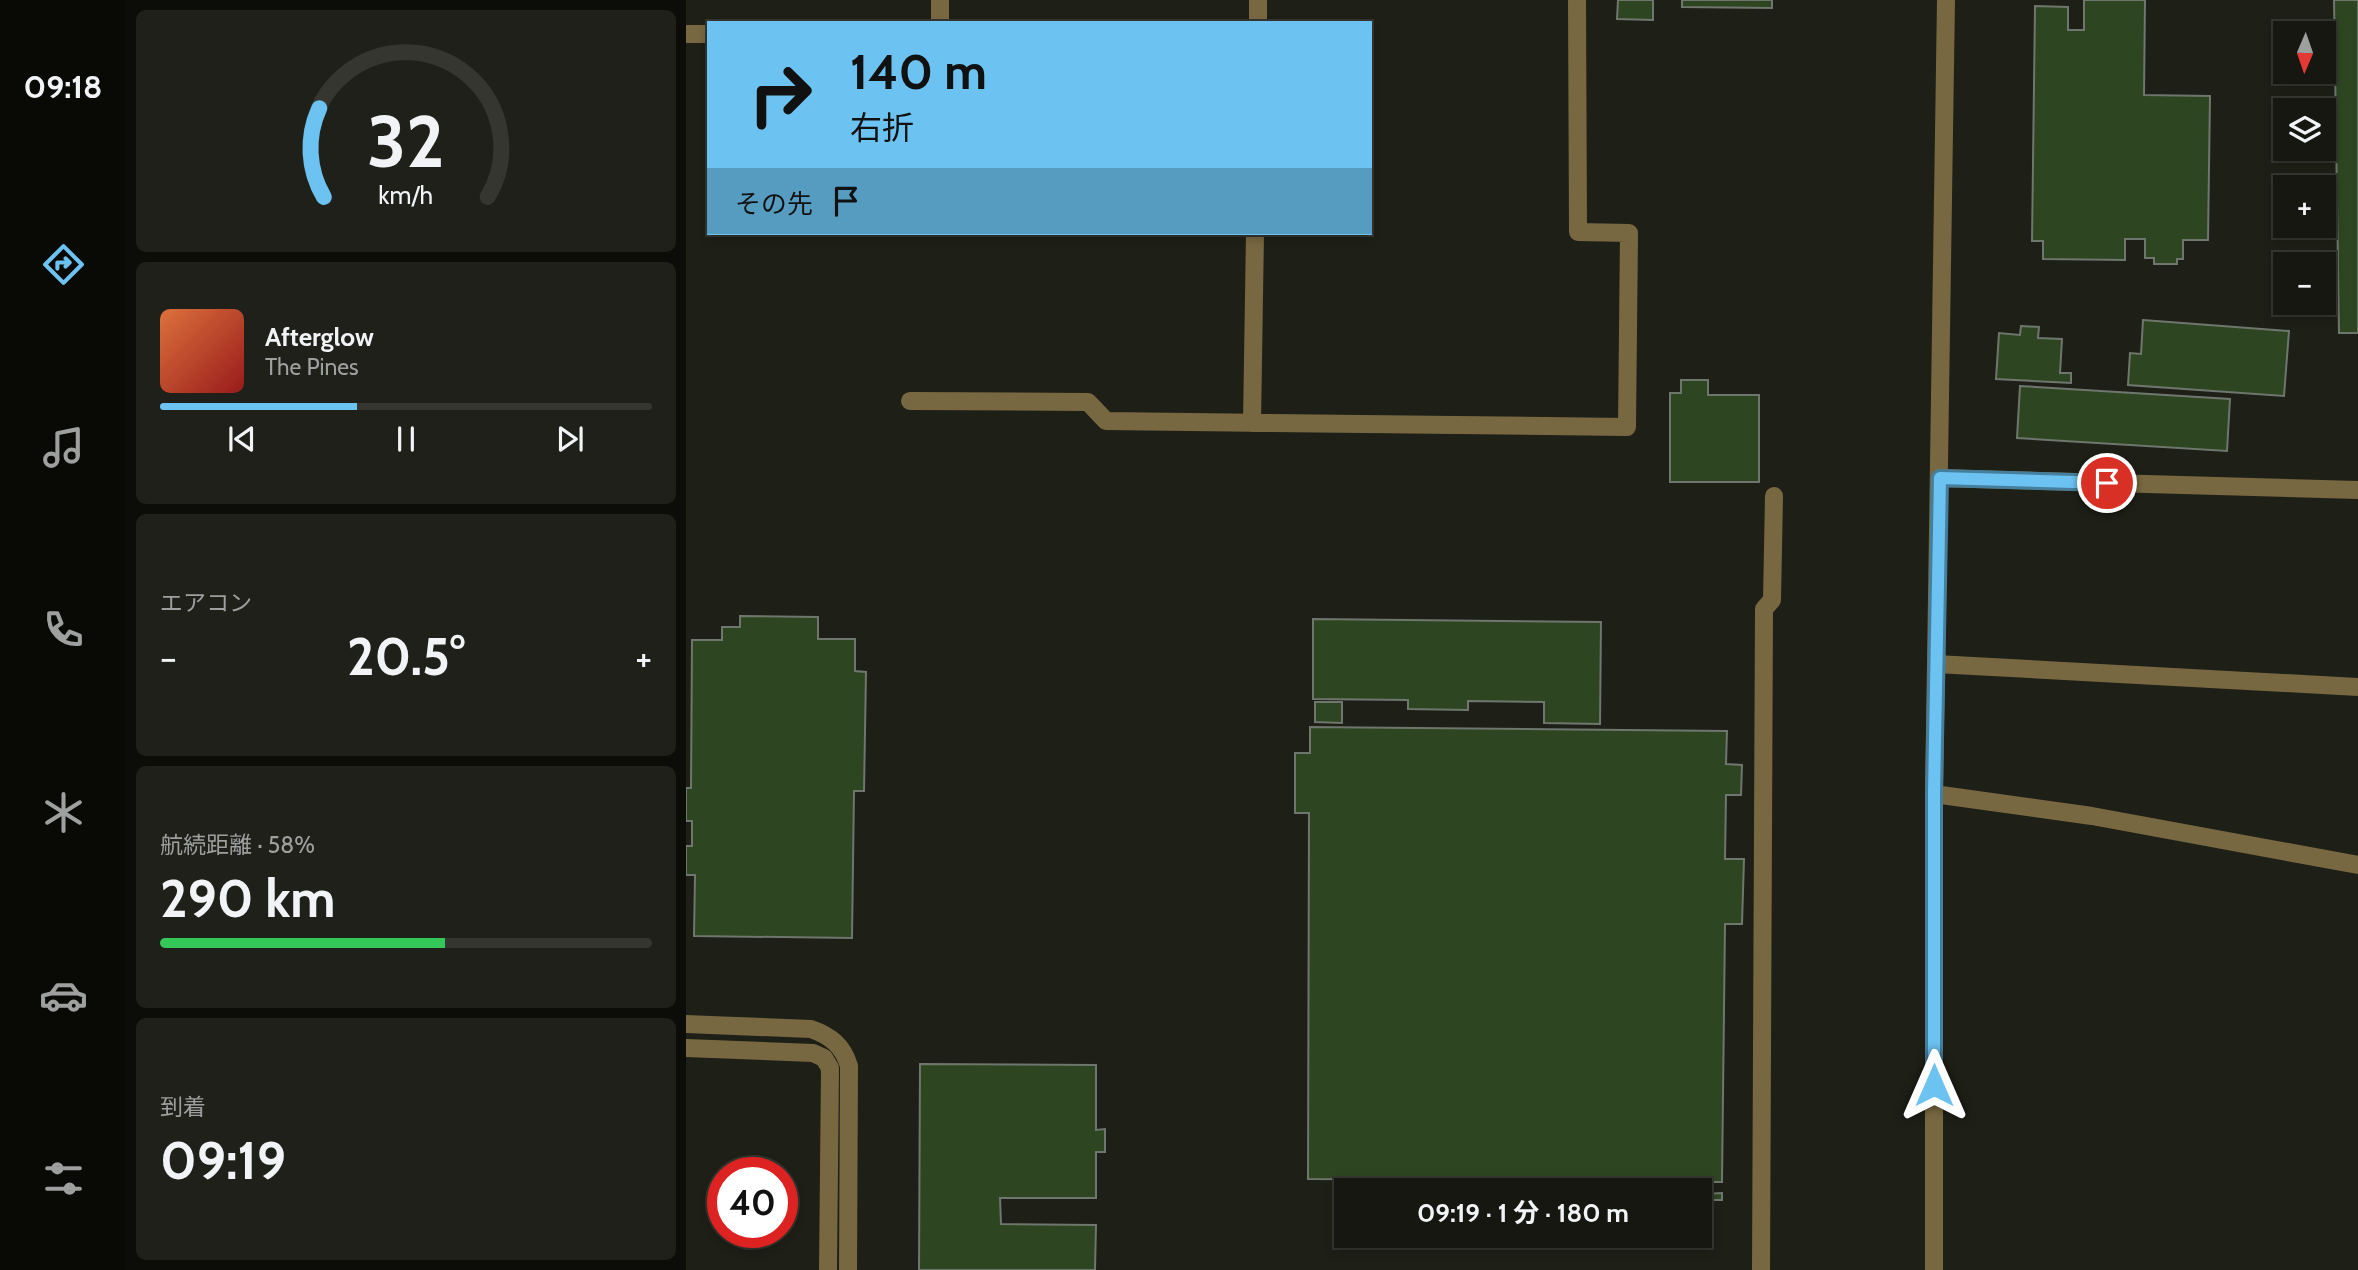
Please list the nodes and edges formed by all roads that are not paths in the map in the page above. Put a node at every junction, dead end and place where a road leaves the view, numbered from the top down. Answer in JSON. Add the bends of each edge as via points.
{"nodes":[{"id":1,"x":940,"y":0,"type":"edge"},
{"id":2,"x":1258,"y":0,"type":"edge"},
{"id":3,"x":1577,"y":0,"type":"edge"},
{"id":4,"x":1946,"y":0,"type":"edge"},
{"id":5,"x":940,"y":21,"type":"edge"},
{"id":6,"x":1258,"y":21,"type":"edge"},
{"id":7,"x":686,"y":34,"type":"edge"},
{"id":8,"x":707,"y":34,"type":"edge"},
{"id":9,"x":1255,"y":235,"type":"edge"},
{"id":10,"x":910,"y":401,"type":"dead end"},
{"id":11,"x":1252,"y":424,"type":"junction"},
{"id":12,"x":1940,"y":478,"type":"junction"},
{"id":13,"x":2358,"y":490,"type":"edge"},
{"id":14,"x":1774,"y":496,"type":"dead end"},
{"id":15,"x":1936,"y":664,"type":"junction"},
{"id":16,"x":2358,"y":687,"type":"edge"},
{"id":17,"x":1934,"y":793,"type":"junction"},
{"id":18,"x":2358,"y":864,"type":"edge"},
{"id":19,"x":686,"y":1024,"type":"edge"},
{"id":20,"x":686,"y":1048,"type":"edge"},
{"id":21,"x":828,"y":1270,"type":"edge"},
{"id":22,"x":848,"y":1270,"type":"edge"},
{"id":23,"x":1761,"y":1270,"type":"edge"},
{"id":24,"x":1934,"y":1270,"type":"edge"}],
"edges":[{"from":1,"to":5,"type":"street"},
{"from":2,"to":6,"type":"street"},
{"from":3,"to":11,"type":"street","via":[[1578,232],[1629,233],[1627,427]]},
{"from":4,"to":12,"type":"street"},
{"from":7,"to":8,"type":"street"},
{"from":9,"to":11,"type":"street"},
{"from":10,"to":11,"type":"street","via":[[1088,402],[1106,421]]},
{"from":12,"to":13,"type":"street"},
{"from":12,"to":15,"type":"street"},
{"from":14,"to":23,"type":"street","via":[[1772,600],[1764,609]]},
{"from":15,"to":16,"type":"street"},
{"from":15,"to":17,"type":"street"},
{"from":17,"to":18,"type":"street"},
{"from":17,"to":24,"type":"street"},
{"from":19,"to":22,"type":"street","via":[[811,1029],[844,1050],[849,1066]]},
{"from":20,"to":21,"type":"street","via":[[813,1053],[824,1058],[831,1069]]}]}
